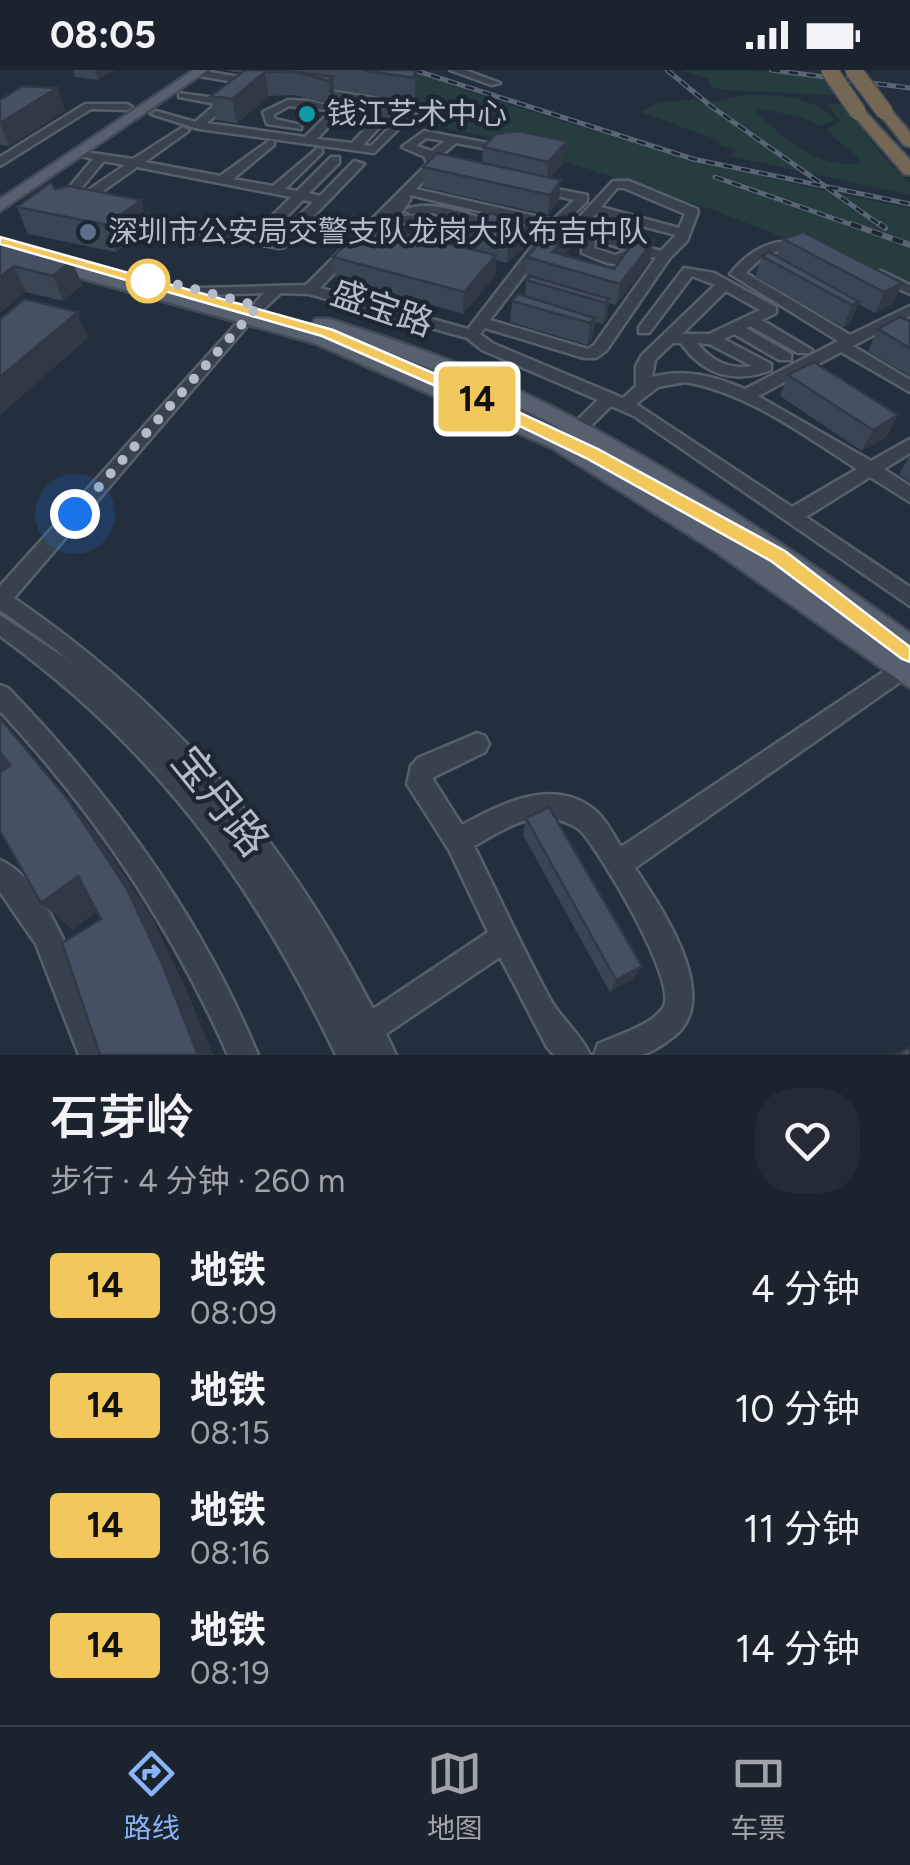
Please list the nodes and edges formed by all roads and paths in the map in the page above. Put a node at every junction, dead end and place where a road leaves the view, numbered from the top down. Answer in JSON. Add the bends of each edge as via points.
{"nodes":[{"id":1,"x":262,"y":70,"type":"edge"},
{"id":2,"x":455,"y":70,"type":"edge"},
{"id":3,"x":829,"y":70,"type":"edge"},
{"id":4,"x":853,"y":70,"type":"edge"},
{"id":5,"x":199,"y":72,"type":"edge"},
{"id":6,"x":251,"y":82,"type":"junction"},
{"id":7,"x":268,"y":84,"type":"edge"},
{"id":8,"x":495,"y":84,"type":"dead end"},
{"id":9,"x":301,"y":90,"type":"edge"},
{"id":10,"x":183,"y":95,"type":"dead end"},
{"id":11,"x":351,"y":97,"type":"junction"},
{"id":12,"x":224,"y":102,"type":"junction"},
{"id":13,"x":59,"y":104,"type":"edge"},
{"id":14,"x":395,"y":104,"type":"junction"},
{"id":15,"x":89,"y":106,"type":"junction"},
{"id":16,"x":126,"y":107,"type":"junction"},
{"id":17,"x":340,"y":109,"type":"junction"},
{"id":18,"x":156,"y":114,"type":"dead end"},
{"id":19,"x":200,"y":126,"type":"junction"},
{"id":20,"x":184,"y":130,"type":"dead end"},
{"id":21,"x":318,"y":130,"type":"junction"},
{"id":22,"x":454,"y":138,"type":"junction"},
{"id":23,"x":910,"y":142,"type":"edge"},
{"id":24,"x":270,"y":143,"type":"dead end"},
{"id":25,"x":512,"y":145,"type":"edge"},
{"id":26,"x":313,"y":146,"type":"junction"},
{"id":27,"x":355,"y":147,"type":"junction"},
{"id":28,"x":493,"y":147,"type":"junction"},
{"id":29,"x":82,"y":153,"type":"junction"},
{"id":30,"x":101,"y":157,"type":"junction"},
{"id":31,"x":336,"y":160,"type":"dead end"},
{"id":32,"x":433,"y":160,"type":"junction"},
{"id":33,"x":480,"y":160,"type":"edge"},
{"id":34,"x":0,"y":162,"type":"edge"},
{"id":35,"x":136,"y":163,"type":"junction"},
{"id":36,"x":358,"y":164,"type":"dead end"},
{"id":37,"x":910,"y":170,"type":"edge"},
{"id":38,"x":468,"y":172,"type":"edge"},
{"id":39,"x":222,"y":181,"type":"junction"},
{"id":40,"x":580,"y":181,"type":"dead end"},
{"id":41,"x":518,"y":184,"type":"edge"},
{"id":42,"x":636,"y":188,"type":"junction"},
{"id":43,"x":8,"y":192,"type":"edge"},
{"id":44,"x":274,"y":192,"type":"junction"},
{"id":45,"x":411,"y":194,"type":"junction"},
{"id":46,"x":568,"y":195,"type":"junction"},
{"id":47,"x":654,"y":195,"type":"junction"},
{"id":48,"x":300,"y":196,"type":"junction"},
{"id":49,"x":324,"y":200,"type":"junction"},
{"id":50,"x":673,"y":202,"type":"junction"},
{"id":51,"x":0,"y":209,"type":"edge"},
{"id":52,"x":592,"y":209,"type":"junction"},
{"id":53,"x":441,"y":214,"type":"junction"},
{"id":54,"x":615,"y":215,"type":"junction"},
{"id":55,"x":89,"y":216,"type":"edge"},
{"id":56,"x":510,"y":220,"type":"junction"},
{"id":57,"x":637,"y":221,"type":"junction"},
{"id":58,"x":658,"y":226,"type":"junction"},
{"id":59,"x":479,"y":228,"type":"junction"},
{"id":60,"x":554,"y":228,"type":"junction"},
{"id":61,"x":582,"y":232,"type":"junction"},
{"id":62,"x":684,"y":233,"type":"junction"},
{"id":63,"x":526,"y":235,"type":"junction"},
{"id":64,"x":362,"y":236,"type":"junction"},
{"id":65,"x":255,"y":241,"type":"junction"},
{"id":66,"x":382,"y":241,"type":"edge"},
{"id":67,"x":3,"y":250,"type":"edge"},
{"id":68,"x":820,"y":252,"type":"edge"},
{"id":69,"x":664,"y":256,"type":"junction"},
{"id":70,"x":753,"y":258,"type":"junction"},
{"id":71,"x":768,"y":267,"type":"edge"},
{"id":72,"x":862,"y":268,"type":"edge"},
{"id":73,"x":496,"y":269,"type":"edge"},
{"id":74,"x":512,"y":278,"type":"junction"},
{"id":75,"x":724,"y":285,"type":"junction"},
{"id":76,"x":277,"y":288,"type":"junction"},
{"id":77,"x":528,"y":288,"type":"edge"},
{"id":78,"x":310,"y":290,"type":"junction"},
{"id":79,"x":910,"y":290,"type":"edge"},
{"id":80,"x":204,"y":291,"type":"junction"},
{"id":81,"x":498,"y":300,"type":"junction"},
{"id":82,"x":516,"y":306,"type":"edge"},
{"id":83,"x":602,"y":310,"type":"edge"},
{"id":84,"x":771,"y":310,"type":"junction"},
{"id":85,"x":910,"y":310,"type":"edge"},
{"id":86,"x":253,"y":311,"type":"junction"},
{"id":87,"x":620,"y":315,"type":"junction"},
{"id":88,"x":751,"y":320,"type":"junction"},
{"id":89,"x":734,"y":328,"type":"junction"},
{"id":90,"x":477,"y":329,"type":"junction"},
{"id":91,"x":589,"y":329,"type":"edge"},
{"id":92,"x":644,"y":330,"type":"dead end"},
{"id":93,"x":608,"y":335,"type":"junction"},
{"id":94,"x":670,"y":338,"type":"junction"},
{"id":95,"x":712,"y":339,"type":"junction"},
{"id":96,"x":822,"y":340,"type":"dead end"},
{"id":97,"x":688,"y":341,"type":"junction"},
{"id":98,"x":845,"y":343,"type":"junction"},
{"id":99,"x":804,"y":350,"type":"dead end"},
{"id":100,"x":786,"y":358,"type":"dead end"},
{"id":101,"x":644,"y":385,"type":"junction"},
{"id":102,"x":910,"y":387,"type":"edge"},
{"id":103,"x":746,"y":396,"type":"junction"},
{"id":104,"x":618,"y":401,"type":"junction"},
{"id":105,"x":578,"y":429,"type":"junction"},
{"id":106,"x":905,"y":438,"type":"edge"},
{"id":107,"x":870,"y":469,"type":"junction"},
{"id":108,"x":910,"y":495,"type":"edge"},
{"id":109,"x":794,"y":516,"type":"junction"},
{"id":110,"x":910,"y":598,"type":"edge"},
{"id":111,"x":0,"y":599,"type":"edge"},
{"id":112,"x":0,"y":624,"type":"edge"},
{"id":113,"x":908,"y":665,"type":"edge"},
{"id":114,"x":0,"y":695,"type":"edge"},
{"id":115,"x":477,"y":744,"type":"dead end"},
{"id":116,"x":458,"y":841,"type":"junction"},
{"id":117,"x":618,"y":864,"type":"junction"},
{"id":118,"x":0,"y":874,"type":"edge"},
{"id":119,"x":503,"y":939,"type":"junction"},
{"id":120,"x":374,"y":1042,"type":"edge"},
{"id":121,"x":94,"y":1055,"type":"edge"},
{"id":122,"x":242,"y":1055,"type":"edge"},
{"id":123,"x":352,"y":1055,"type":"edge"},
{"id":124,"x":575,"y":1055,"type":"edge"},
{"id":125,"x":609,"y":1055,"type":"edge"}],
"edges":[{"from":1,"to":5,"type":"street"},
{"from":2,"to":8,"type":"street"},
{"from":3,"to":37,"type":"highway","bridge":true},
{"from":4,"to":23,"type":"highway","bridge":true},
{"from":5,"to":6,"type":"street"},
{"from":5,"to":16,"type":"main road"},
{"from":5,"to":29,"type":"main road"},
{"from":6,"to":7,"type":"street"},
{"from":6,"to":12,"type":"street"},
{"from":9,"to":11,"type":"street"},
{"from":10,"to":12,"type":"street"},
{"from":11,"to":14,"type":"street"},
{"from":11,"to":17,"type":"street"},
{"from":12,"to":19,"type":"street"},
{"from":13,"to":15,"type":"street"},
{"from":14,"to":27,"type":"street"},
{"from":14,"to":27,"type":"street","via":[[414,109],[374,150]]},
{"from":15,"to":16,"type":"street"},
{"from":15,"to":34,"type":"street"},
{"from":16,"to":43,"type":"main road"},
{"from":17,"to":21,"type":"street"},
{"from":17,"to":21,"type":"street","via":[[289,101],[267,114],[275,124]]},
{"from":18,"to":19,"type":"street"},
{"from":19,"to":26,"type":"street"},
{"from":20,"to":35,"type":"street"},
{"from":21,"to":26,"type":"street"},
{"from":22,"to":28,"type":"street"},
{"from":22,"to":32,"type":"street"},
{"from":22,"to":32,"type":"street","via":[[428,134],[408,148]]},
{"from":24,"to":39,"type":"street"},
{"from":25,"to":28,"type":"street"},
{"from":26,"to":27,"type":"street"},
{"from":26,"to":44,"type":"street"},
{"from":28,"to":33,"type":"street"},
{"from":29,"to":30,"type":"street"},
{"from":29,"to":43,"type":"main road"},
{"from":30,"to":35,"type":"street"},
{"from":30,"to":55,"type":"street","via":[[68,200],[72,211]]},
{"from":31,"to":48,"type":"street"},
{"from":32,"to":38,"type":"street"},
{"from":32,"to":45,"type":"street"},
{"from":35,"to":39,"type":"street"},
{"from":35,"to":65,"type":"street","via":[[78,205]]},
{"from":36,"to":49,"type":"street"},
{"from":39,"to":44,"type":"street"},
{"from":40,"to":46,"type":"street"},
{"from":41,"to":46,"type":"street"},
{"from":42,"to":47,"type":"street"},
{"from":42,"to":52,"type":"street","via":[[616,184]]},
{"from":42,"to":54,"type":"street"},
{"from":43,"to":51,"type":"main road"},
{"from":44,"to":48,"type":"street"},
{"from":45,"to":53,"type":"street","via":[[409,209]]},
{"from":45,"to":56,"type":"street"},
{"from":45,"to":59,"type":"street","via":[[396,209],[396,220],[418,218],[430,230],[462,236]]},
{"from":45,"to":60,"type":"street"},
{"from":45,"to":64,"type":"street"},
{"from":46,"to":60,"type":"street","via":[[583,198]]},
{"from":47,"to":50,"type":"street"},
{"from":47,"to":57,"type":"street"},
{"from":48,"to":49,"type":"street"},
{"from":48,"to":65,"type":"street"},
{"from":49,"to":65,"type":"street","via":[[284,242]]},
{"from":50,"to":58,"type":"street"},
{"from":50,"to":62,"type":"street","via":[[693,213]]},
{"from":52,"to":54,"type":"street"},
{"from":52,"to":61,"type":"street"},
{"from":53,"to":56,"type":"street","via":[[504,231]]},
{"from":53,"to":59,"type":"street"},
{"from":54,"to":57,"type":"street"},
{"from":56,"to":63,"type":"street"},
{"from":57,"to":58,"type":"street"},
{"from":58,"to":62,"type":"street"},
{"from":59,"to":63,"type":"street"},
{"from":60,"to":61,"type":"street"},
{"from":60,"to":63,"type":"street"},
{"from":60,"to":74,"type":"street"},
{"from":61,"to":69,"type":"street"},
{"from":62,"to":69,"type":"street"},
{"from":64,"to":66,"type":"street"},
{"from":64,"to":78,"type":"street"},
{"from":67,"to":80,"type":"main road","name":"盛宝路"},
{"from":67,"to":86,"type":"main road","name":"盛宝路"},
{"from":68,"to":70,"type":"street","via":[[780,243]]},
{"from":69,"to":87,"type":"street"},
{"from":70,"to":71,"type":"street"},
{"from":70,"to":98,"type":"street","via":[[739,278]]},
{"from":72,"to":79,"type":"street"},
{"from":73,"to":74,"type":"street"},
{"from":74,"to":77,"type":"street"},
{"from":74,"to":81,"type":"street"},
{"from":75,"to":84,"type":"street"},
{"from":75,"to":92,"type":"street","via":[[686,272]]},
{"from":75,"to":94,"type":"street"},
{"from":76,"to":78,"type":"street"},
{"from":76,"to":80,"type":"street"},
{"from":76,"to":86,"type":"street"},
{"from":78,"to":90,"type":"street"},
{"from":80,"to":86,"type":"main road","name":"盛宝路"},
{"from":81,"to":82,"type":"street"},
{"from":81,"to":90,"type":"street"},
{"from":83,"to":87,"type":"street"},
{"from":84,"to":88,"type":"street"},
{"from":84,"to":96,"type":"street"},
{"from":85,"to":98,"type":"street"},
{"from":86,"to":105,"type":"main road","name":"盛宝路","via":[[399,348]]},
{"from":86,"to":111,"type":"street"},
{"from":86,"to":113,"type":"main road","name":"盛宝路","via":[[560,443]]},
{"from":87,"to":93,"type":"street"},
{"from":88,"to":89,"type":"street"},
{"from":88,"to":99,"type":"street"},
{"from":89,"to":95,"type":"street"},
{"from":89,"to":100,"type":"street"},
{"from":90,"to":93,"type":"street","via":[[586,354]]},
{"from":90,"to":104,"type":"street","via":[[488,346]]},
{"from":91,"to":93,"type":"street"},
{"from":94,"to":97,"type":"street"},
{"from":94,"to":101,"type":"street","via":[[644,366]]},
{"from":95,"to":97,"type":"street"},
{"from":95,"to":97,"type":"street","via":[[765,368],[736,374],[699,358]]},
{"from":98,"to":102,"type":"street"},
{"from":98,"to":103,"type":"street"},
{"from":101,"to":103,"type":"street","via":[[686,376]]},
{"from":101,"to":104,"type":"street"},
{"from":103,"to":107,"type":"street"},
{"from":104,"to":105,"type":"street"},
{"from":104,"to":109,"type":"street"},
{"from":105,"to":113,"type":"main road","name":"盛宝路","via":[[747,533]]},
{"from":106,"to":107,"type":"street"},
{"from":107,"to":108,"type":"street"},
{"from":107,"to":109,"type":"street"},
{"from":109,"to":110,"type":"street"},
{"from":111,"to":120,"type":"street","name":"宝丹路","via":[[97,668],[211,783],[308,919]]},
{"from":112,"to":123,"type":"street","name":"宝丹路","via":[[109,706],[194,797],[288,934]]},
{"from":113,"to":117,"type":"street"},
{"from":114,"to":122,"type":"street","via":[[64,760],[126,839],[208,972]]},
{"from":115,"to":116,"type":"street","via":[[420,774],[419,784]]},
{"from":116,"to":117,"type":"street","via":[[526,807],[551,803],[588,821]]},
{"from":116,"to":119,"type":"street"},
{"from":117,"to":125,"type":"street","via":[[680,978],[682,1000],[675,1016]]},
{"from":118,"to":121,"type":"street","via":[[43,924]]},
{"from":119,"to":120,"type":"street"},
{"from":119,"to":124,"type":"street","via":[[557,1037]]}]}
